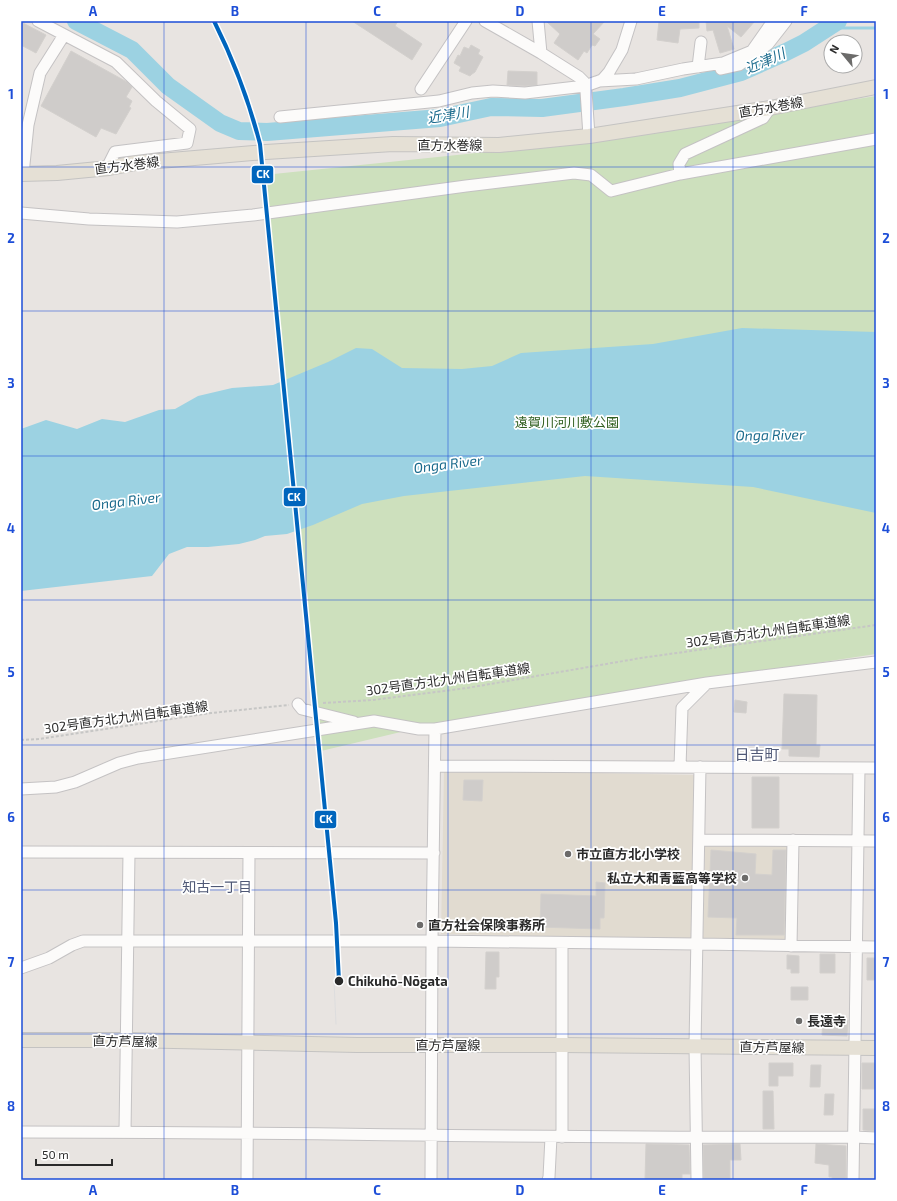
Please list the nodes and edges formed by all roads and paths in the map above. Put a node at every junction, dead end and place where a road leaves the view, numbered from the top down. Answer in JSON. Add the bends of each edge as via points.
{"nodes":[{"id":1,"x":38,"y":21,"type":"edge"},
{"id":2,"x":466,"y":21,"type":"edge"},
{"id":3,"x":485,"y":21,"type":"edge"},
{"id":4,"x":538,"y":21,"type":"edge"},
{"id":5,"x":631,"y":21,"type":"edge"},
{"id":6,"x":773,"y":21,"type":"edge"},
{"id":7,"x":786,"y":21,"type":"edge"},
{"id":8,"x":64,"y":35,"type":"junction"},
{"id":9,"x":700,"y":42,"type":"dead end"},
{"id":10,"x":541,"y":53,"type":"junction"},
{"id":11,"x":698,"y":67,"type":"junction"},
{"id":12,"x":636,"y":79,"type":"junction"},
{"id":13,"x":599,"y":81,"type":"junction"},
{"id":14,"x":876,"y":87,"type":"edge"},
{"id":15,"x":585,"y":88,"type":"junction"},
{"id":16,"x":421,"y":89,"type":"dead end"},
{"id":17,"x":770,"y":108,"type":"junction"},
{"id":18,"x":280,"y":117,"type":"dead end"},
{"id":19,"x":589,"y":136,"type":"junction"},
{"id":20,"x":876,"y":139,"type":"edge"},
{"id":21,"x":107,"y":168,"type":"junction"},
{"id":22,"x":22,"y":174,"type":"edge"},
{"id":23,"x":680,"y":174,"type":"junction"},
{"id":24,"x":21,"y":213,"type":"edge"},
{"id":25,"x":876,"y":625,"type":"edge"},
{"id":26,"x":876,"y":662,"type":"edge"},
{"id":27,"x":707,"y":683,"type":"junction"},
{"id":28,"x":320,"y":703,"type":"dead end"},
{"id":29,"x":298,"y":704,"type":"joint"},
{"id":30,"x":359,"y":723,"type":"junction"},
{"id":31,"x":435,"y":729,"type":"junction"},
{"id":32,"x":21,"y":740,"type":"edge"},
{"id":33,"x":435,"y":766,"type":"junction"},
{"id":34,"x":680,"y":767,"type":"junction"},
{"id":35,"x":700,"y":767,"type":"junction"},
{"id":36,"x":859,"y":768,"type":"junction"},
{"id":37,"x":876,"y":768,"type":"edge"},
{"id":38,"x":21,"y":789,"type":"edge"},
{"id":39,"x":699,"y":840,"type":"junction"},
{"id":40,"x":793,"y":840,"type":"junction"},
{"id":41,"x":858,"y":841,"type":"junction"},
{"id":42,"x":876,"y":841,"type":"edge"},
{"id":43,"x":21,"y":852,"type":"edge"},
{"id":44,"x":129,"y":853,"type":"junction"},
{"id":45,"x":249,"y":853,"type":"junction"},
{"id":46,"x":434,"y":853,"type":"junction"},
{"id":47,"x":249,"y":940,"type":"junction"},
{"id":48,"x":128,"y":941,"type":"junction"},
{"id":49,"x":432,"y":941,"type":"junction"},
{"id":50,"x":562,"y":943,"type":"junction"},
{"id":51,"x":697,"y":944,"type":"junction"},
{"id":52,"x":791,"y":946,"type":"junction"},
{"id":53,"x":856,"y":947,"type":"junction"},
{"id":54,"x":876,"y":947,"type":"edge"},
{"id":55,"x":21,"y":968,"type":"edge"},
{"id":56,"x":21,"y":1040,"type":"edge"},
{"id":57,"x":126,"y":1040,"type":"junction"},
{"id":58,"x":248,"y":1043,"type":"junction"},
{"id":59,"x":432,"y":1045,"type":"junction"},
{"id":60,"x":562,"y":1045,"type":"junction"},
{"id":61,"x":695,"y":1046,"type":"junction"},
{"id":62,"x":854,"y":1048,"type":"junction"},
{"id":63,"x":876,"y":1048,"type":"edge"},
{"id":64,"x":21,"y":1132,"type":"edge"},
{"id":65,"x":125,"y":1132,"type":"junction"},
{"id":66,"x":248,"y":1133,"type":"junction"},
{"id":67,"x":432,"y":1135,"type":"junction"},
{"id":68,"x":556,"y":1137,"type":"junction"},
{"id":69,"x":854,"y":1137,"type":"junction"},
{"id":70,"x":696,"y":1138,"type":"junction"},
{"id":71,"x":876,"y":1138,"type":"edge"},
{"id":72,"x":247,"y":1180,"type":"edge"},
{"id":73,"x":432,"y":1180,"type":"edge"},
{"id":74,"x":548,"y":1180,"type":"edge"},
{"id":75,"x":697,"y":1180,"type":"edge"},
{"id":76,"x":853,"y":1180,"type":"edge"}],
"edges":[{"from":1,"to":8,"type":"street"},
{"from":2,"to":16,"type":"street"},
{"from":3,"to":10,"type":"street"},
{"from":4,"to":10,"type":"street"},
{"from":5,"to":13,"type":"street","via":[[622,50]]},
{"from":6,"to":11,"type":"street","via":[[752,51],[723,63]]},
{"from":7,"to":12,"type":"street","via":[[768,44],[739,66],[662,81]]},
{"from":8,"to":21,"type":"street","via":[[116,62],[156,101],[190,129],[187,143],[115,152]]},
{"from":8,"to":22,"type":"street","via":[[40,73],[28,125]]},
{"from":9,"to":11,"type":"street"},
{"from":10,"to":15,"type":"street","via":[[579,77]]},
{"from":11,"to":12,"type":"street"},
{"from":12,"to":13,"type":"street"},
{"from":13,"to":15,"type":"street"},
{"from":14,"to":17,"type":"main road","name":"直方水巻線"},
{"from":15,"to":18,"type":"street","via":[[525,93],[493,90],[439,102]]},
{"from":15,"to":19,"type":"street"},
{"from":17,"to":19,"type":"main road","name":"直方水巻線"},
{"from":17,"to":23,"type":"street","via":[[763,118],[685,154],[679,164]]},
{"from":19,"to":21,"type":"main road","name":"直方水巻線","via":[[499,145],[393,144],[266,152]]},
{"from":20,"to":23,"type":"street"},
{"from":21,"to":22,"type":"main road","name":"直方水巻線"},
{"from":23,"to":24,"type":"street","via":[[611,191],[591,175],[574,173],[253,215],[177,222],[89,219]]},
{"from":25,"to":28,"type":"path","name":"302号直方北九州自転車道線","via":[[641,658],[467,688],[373,700]]},
{"from":26,"to":27,"type":"street"},
{"from":27,"to":31,"type":"street"},
{"from":27,"to":34,"type":"street","via":[[682,708]]},
{"from":29,"to":30,"type":"street","via":[[302,709]]},
{"from":29,"to":32,"type":"path","name":"302号直方北九州自転車道線","via":[[211,713]]},
{"from":30,"to":31,"type":"street","via":[[374,721],[419,729]]},
{"from":30,"to":38,"type":"street","via":[[138,758],[119,763],[75,782],[56,787]]},
{"from":31,"to":33,"type":"street"},
{"from":33,"to":34,"type":"street"},
{"from":33,"to":46,"type":"street"},
{"from":34,"to":35,"type":"street"},
{"from":35,"to":36,"type":"street"},
{"from":35,"to":39,"type":"street"},
{"from":36,"to":37,"type":"street"},
{"from":36,"to":41,"type":"street"},
{"from":39,"to":40,"type":"street"},
{"from":39,"to":51,"type":"street"},
{"from":40,"to":41,"type":"street"},
{"from":40,"to":52,"type":"street"},
{"from":41,"to":42,"type":"street"},
{"from":41,"to":53,"type":"street"},
{"from":43,"to":44,"type":"street"},
{"from":44,"to":45,"type":"street"},
{"from":44,"to":48,"type":"street"},
{"from":45,"to":46,"type":"street"},
{"from":45,"to":47,"type":"street"},
{"from":46,"to":49,"type":"street"},
{"from":47,"to":48,"type":"street"},
{"from":47,"to":49,"type":"street"},
{"from":47,"to":58,"type":"street"},
{"from":48,"to":55,"type":"street","via":[[83,941],[49,958]]},
{"from":48,"to":57,"type":"street"},
{"from":49,"to":50,"type":"street"},
{"from":49,"to":59,"type":"street"},
{"from":50,"to":51,"type":"street"},
{"from":50,"to":60,"type":"street"},
{"from":51,"to":52,"type":"street"},
{"from":51,"to":61,"type":"street"},
{"from":52,"to":53,"type":"street"},
{"from":53,"to":54,"type":"street"},
{"from":53,"to":62,"type":"street"},
{"from":56,"to":57,"type":"main road","name":"直方芦屋線"},
{"from":57,"to":58,"type":"main road","name":"直方芦屋線"},
{"from":57,"to":65,"type":"street"},
{"from":58,"to":59,"type":"main road","name":"直方芦屋線"},
{"from":58,"to":66,"type":"street"},
{"from":59,"to":60,"type":"main road","name":"直方芦屋線"},
{"from":59,"to":67,"type":"street"},
{"from":60,"to":61,"type":"main road","name":"直方芦屋線"},
{"from":60,"to":68,"type":"street"},
{"from":61,"to":62,"type":"main road","name":"直方芦屋線"},
{"from":61,"to":70,"type":"street"},
{"from":62,"to":63,"type":"main road","name":"直方芦屋線"},
{"from":62,"to":69,"type":"street"},
{"from":64,"to":65,"type":"street"},
{"from":65,"to":66,"type":"street"},
{"from":66,"to":67,"type":"street"},
{"from":66,"to":72,"type":"street"},
{"from":67,"to":68,"type":"street"},
{"from":67,"to":73,"type":"street"},
{"from":68,"to":70,"type":"street"},
{"from":68,"to":74,"type":"street"},
{"from":69,"to":70,"type":"street"},
{"from":69,"to":71,"type":"street"},
{"from":69,"to":76,"type":"street"},
{"from":70,"to":75,"type":"street"}]}
